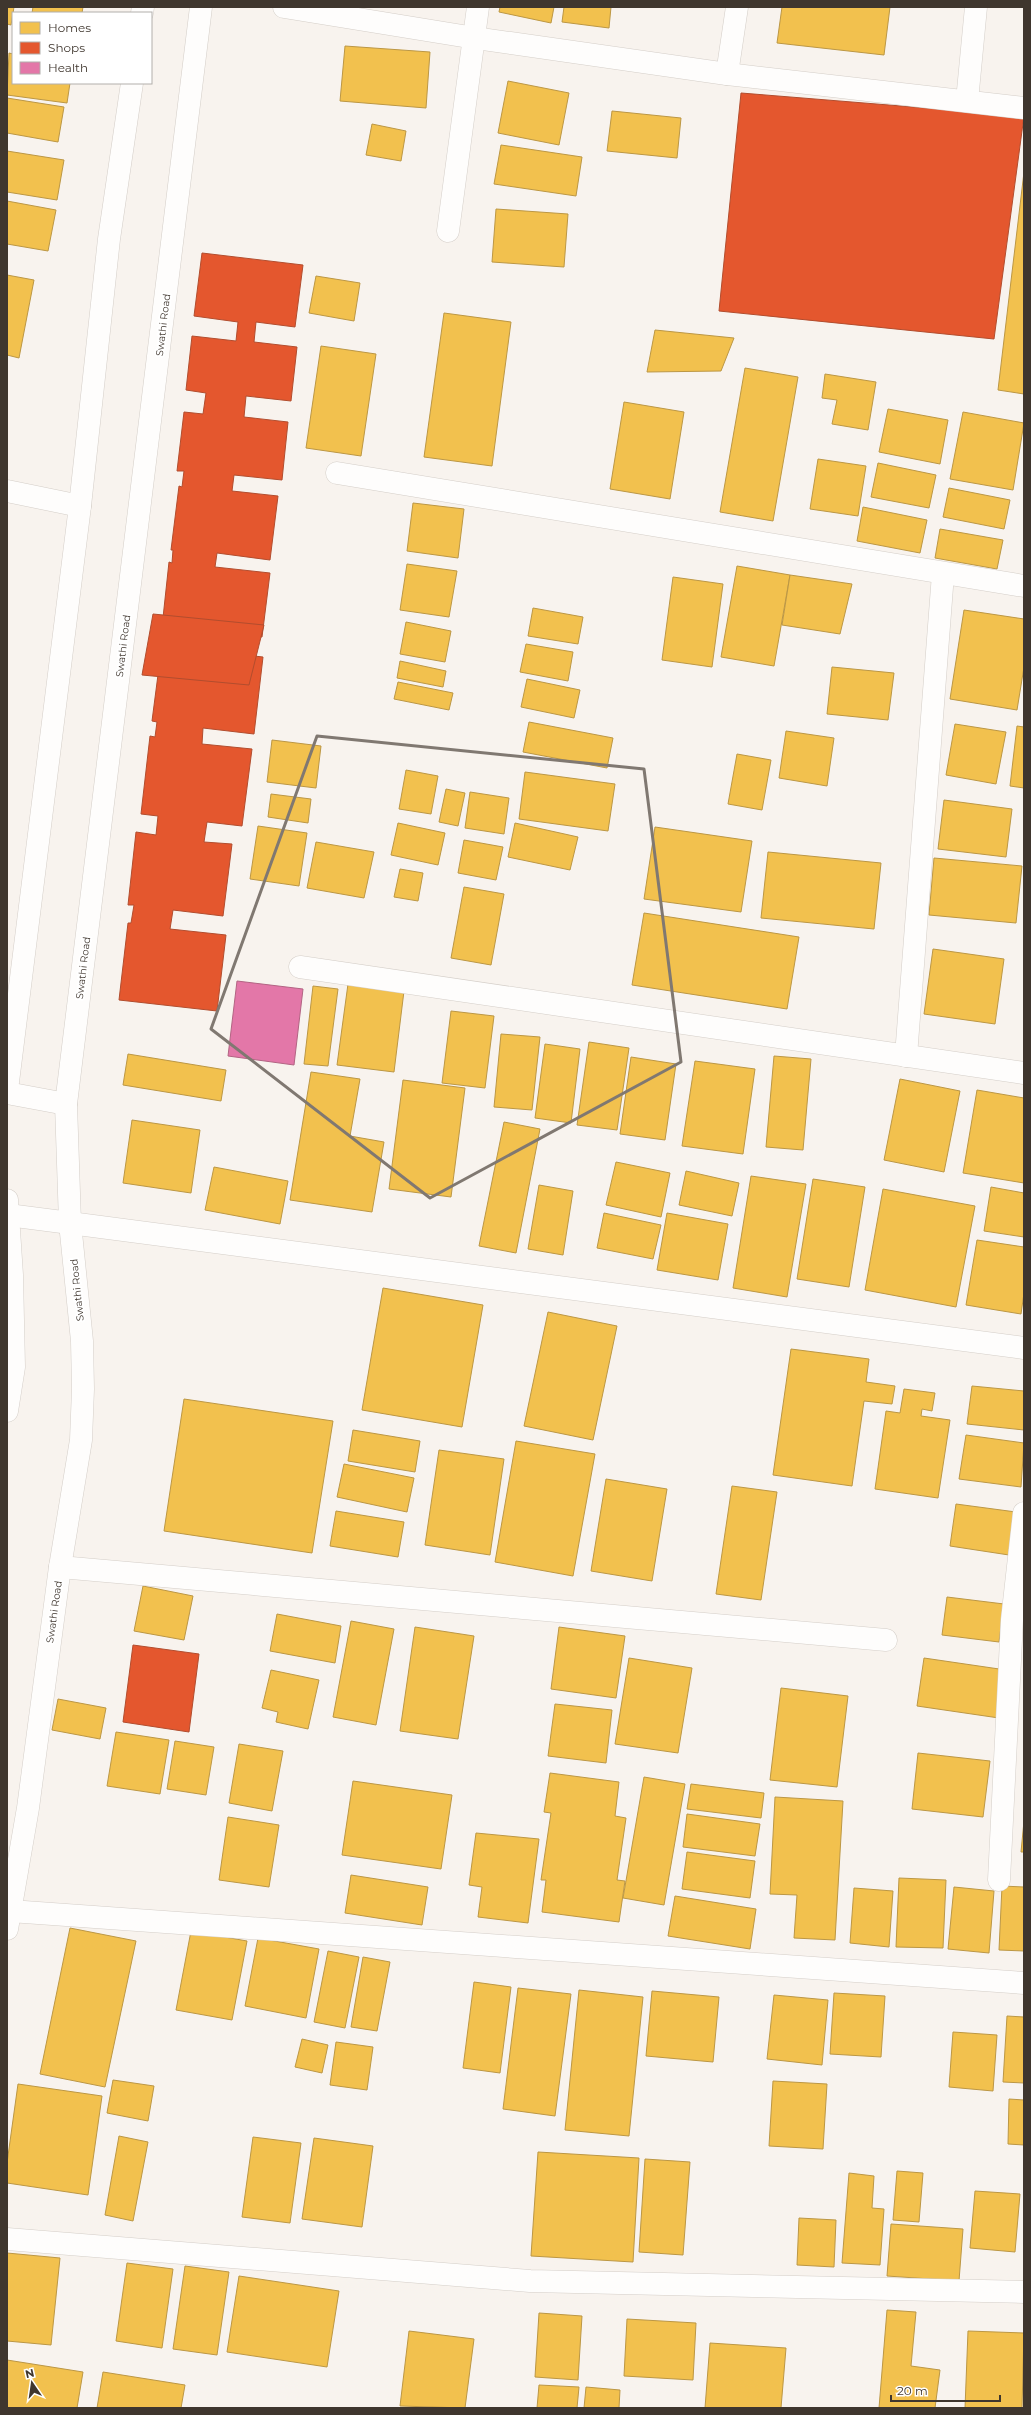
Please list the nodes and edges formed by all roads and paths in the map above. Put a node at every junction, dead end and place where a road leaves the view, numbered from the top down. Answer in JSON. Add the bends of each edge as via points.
{"nodes":[{"id":1,"x":201,"y":7,"type":"edge"},
{"id":2,"x":284,"y":7,"type":"edge"},
{"id":3,"x":478,"y":7,"type":"edge"},
{"id":4,"x":737,"y":7,"type":"edge"},
{"id":5,"x":976,"y":7,"type":"edge"},
{"id":6,"x":475,"y":38,"type":"junction"},
{"id":7,"x":727,"y":74,"type":"junction"},
{"id":8,"x":132,"y":84,"type":"edge"},
{"id":9,"x":967,"y":100,"type":"junction"},
{"id":10,"x":1024,"y":108,"type":"edge"},
{"id":11,"x":448,"y":231,"type":"dead end"},
{"id":12,"x":337,"y":473,"type":"dead end"},
{"id":13,"x":7,"y":491,"type":"edge"},
{"id":14,"x":80,"y":506,"type":"junction"},
{"id":15,"x":943,"y":574,"type":"junction"},
{"id":16,"x":1024,"y":586,"type":"edge"},
{"id":17,"x":300,"y":967,"type":"dead end"},
{"id":18,"x":906,"y":1056,"type":"junction"},
{"id":19,"x":1024,"y":1073,"type":"edge"},
{"id":20,"x":7,"y":1090,"type":"edge"},
{"id":21,"x":7,"y":1093,"type":"edge"},
{"id":22,"x":66,"y":1104,"type":"junction"},
{"id":23,"x":8,"y":1207,"type":"edge"},
{"id":24,"x":70,"y":1223,"type":"junction"},
{"id":25,"x":1024,"y":1348,"type":"edge"},
{"id":26,"x":7,"y":1411,"type":"edge"},
{"id":27,"x":1024,"y":1513,"type":"edge"},
{"id":28,"x":60,"y":1567,"type":"junction"},
{"id":29,"x":886,"y":1640,"type":"dead end"},
{"id":30,"x":999,"y":1880,"type":"dead end"},
{"id":31,"x":8,"y":1920,"type":"edge"},
{"id":32,"x":1024,"y":1984,"type":"edge"},
{"id":33,"x":7,"y":2239,"type":"edge"},
{"id":34,"x":1024,"y":2292,"type":"edge"}],
"edges":[{"from":1,"to":22,"type":"street","name":"Swathi Road"},
{"from":2,"to":6,"type":"street"},
{"from":3,"to":6,"type":"street"},
{"from":4,"to":7,"type":"street"},
{"from":5,"to":9,"type":"street"},
{"from":6,"to":7,"type":"street"},
{"from":6,"to":11,"type":"street"},
{"from":7,"to":9,"type":"street"},
{"from":8,"to":14,"type":"street","via":[[109,239]]},
{"from":9,"to":10,"type":"street"},
{"from":12,"to":15,"type":"street"},
{"from":13,"to":14,"type":"street"},
{"from":14,"to":20,"type":"street"},
{"from":15,"to":16,"type":"street"},
{"from":15,"to":18,"type":"street"},
{"from":17,"to":18,"type":"street"},
{"from":18,"to":19,"type":"street"},
{"from":21,"to":22,"type":"street"},
{"from":22,"to":24,"type":"street","name":"Swathi Road"},
{"from":23,"to":24,"type":"street"},
{"from":23,"to":26,"type":"street","via":[[14,1367]]},
{"from":24,"to":25,"type":"street"},
{"from":24,"to":28,"type":"street","name":"Swathi Road","via":[[82,1340],[83,1389],[81,1440]]},
{"from":27,"to":30,"type":"street","via":[[1012,1620]]},
{"from":28,"to":29,"type":"street"},
{"from":28,"to":31,"type":"street","name":"Swathi Road","via":[[28,1808]]},
{"from":31,"to":32,"type":"street"},
{"from":33,"to":34,"type":"street","via":[[530,2281]]}]}
